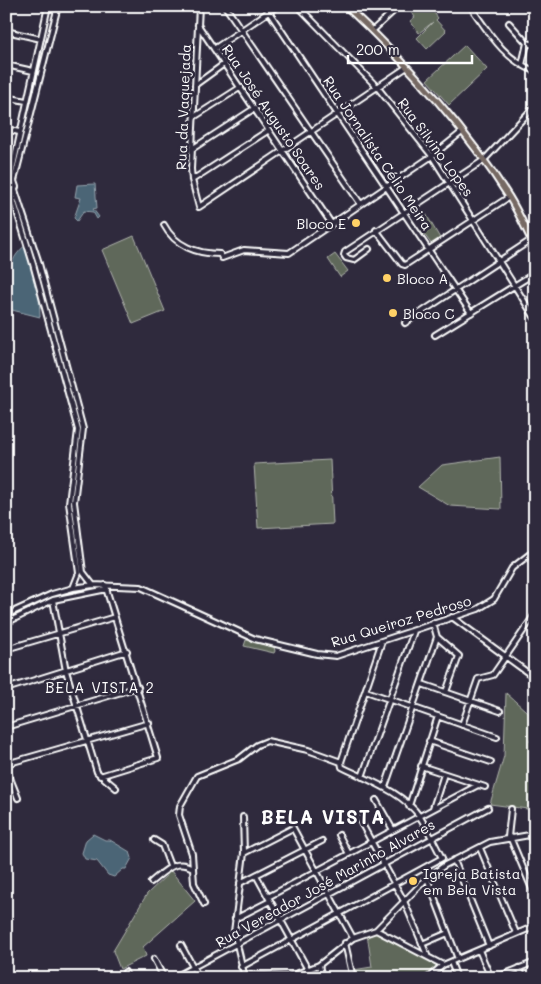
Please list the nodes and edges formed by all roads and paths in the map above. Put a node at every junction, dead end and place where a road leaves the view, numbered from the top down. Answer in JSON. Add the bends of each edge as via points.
{"nodes":[{"id":1,"x":48,"y":6,"type":"edge"},
{"id":2,"x":58,"y":6,"type":"edge"},
{"id":3,"x":199,"y":6,"type":"edge"},
{"id":4,"x":225,"y":6,"type":"edge"},
{"id":5,"x":265,"y":6,"type":"edge"},
{"id":6,"x":277,"y":6,"type":"edge"},
{"id":7,"x":298,"y":6,"type":"edge"},
{"id":8,"x":346,"y":6,"type":"edge"},
{"id":9,"x":399,"y":6,"type":"edge"},
{"id":10,"x":470,"y":6,"type":"edge"},
{"id":11,"x":269,"y":12,"type":"junction"},
{"id":12,"x":508,"y":23,"type":"dead end"},
{"id":13,"x":198,"y":25,"type":"junction"},
{"id":14,"x":6,"y":31,"type":"edge"},
{"id":15,"x":242,"y":31,"type":"junction"},
{"id":16,"x":372,"y":31,"type":"junction"},
{"id":17,"x":41,"y":39,"type":"junction"},
{"id":18,"x":527,"y":43,"type":"junction"},
{"id":19,"x":535,"y":45,"type":"edge"},
{"id":20,"x":214,"y":49,"type":"junction"},
{"id":21,"x":224,"y":64,"type":"junction"},
{"id":22,"x":6,"y":65,"type":"edge"},
{"id":23,"x":522,"y":65,"type":"junction"},
{"id":24,"x":407,"y":67,"type":"junction"},
{"id":25,"x":33,"y":71,"type":"junction"},
{"id":26,"x":535,"y":71,"type":"edge"},
{"id":27,"x":40,"y":72,"type":"junction"},
{"id":28,"x":195,"y":85,"type":"junction"},
{"id":29,"x":241,"y":87,"type":"junction"},
{"id":30,"x":378,"y":88,"type":"junction"},
{"id":31,"x":6,"y":97,"type":"edge"},
{"id":32,"x":26,"y":101,"type":"junction"},
{"id":33,"x":535,"y":106,"type":"edge"},
{"id":34,"x":255,"y":108,"type":"junction"},
{"id":35,"x":338,"y":113,"type":"junction"},
{"id":36,"x":194,"y":117,"type":"junction"},
{"id":37,"x":6,"y":129,"type":"edge"},
{"id":38,"x":269,"y":130,"type":"junction"},
{"id":39,"x":19,"y":132,"type":"junction"},
{"id":40,"x":310,"y":132,"type":"junction"},
{"id":41,"x":462,"y":132,"type":"junction"},
{"id":42,"x":192,"y":148,"type":"junction"},
{"id":43,"x":282,"y":151,"type":"junction"},
{"id":44,"x":432,"y":156,"type":"junction"},
{"id":45,"x":484,"y":160,"type":"junction"},
{"id":46,"x":6,"y":162,"type":"edge"},
{"id":47,"x":13,"y":164,"type":"junction"},
{"id":48,"x":192,"y":180,"type":"junction"},
{"id":49,"x":9,"y":181,"type":"edge"},
{"id":50,"x":449,"y":182,"type":"junction"},
{"id":51,"x":387,"y":185,"type":"junction"},
{"id":52,"x":15,"y":190,"type":"junction"},
{"id":53,"x":10,"y":192,"type":"junction"},
{"id":54,"x":509,"y":197,"type":"junction"},
{"id":55,"x":360,"y":203,"type":"junction"},
{"id":56,"x":403,"y":212,"type":"junction"},
{"id":57,"x":475,"y":220,"type":"junction"},
{"id":58,"x":331,"y":223,"type":"junction"},
{"id":59,"x":164,"y":225,"type":"dead end"},
{"id":60,"x":376,"y":230,"type":"junction"},
{"id":61,"x":531,"y":240,"type":"junction"},
{"id":62,"x":535,"y":247,"type":"edge"},
{"id":63,"x":369,"y":249,"type":"dead end"},
{"id":64,"x":430,"y":251,"type":"junction"},
{"id":65,"x":500,"y":260,"type":"junction"},
{"id":66,"x":535,"y":273,"type":"edge"},
{"id":67,"x":514,"y":285,"type":"junction"},
{"id":68,"x":454,"y":289,"type":"junction"},
{"id":69,"x":535,"y":307,"type":"edge"},
{"id":70,"x":530,"y":310,"type":"junction"},
{"id":71,"x":471,"y":313,"type":"junction"},
{"id":72,"x":535,"y":318,"type":"edge"},
{"id":73,"x":405,"y":323,"type":"dead end"},
{"id":74,"x":436,"y":335,"type":"dead end"},
{"id":75,"x":535,"y":550,"type":"edge"},
{"id":76,"x":93,"y":585,"type":"junction"},
{"id":77,"x":106,"y":587,"type":"junction"},
{"id":78,"x":73,"y":588,"type":"junction"},
{"id":79,"x":53,"y":600,"type":"junction"},
{"id":80,"x":535,"y":614,"type":"edge"},
{"id":81,"x":6,"y":615,"type":"edge"},
{"id":82,"x":115,"y":617,"type":"junction"},
{"id":83,"x":452,"y":617,"type":"junction"},
{"id":84,"x":533,"y":620,"type":"edge"},
{"id":85,"x":6,"y":623,"type":"edge"},
{"id":86,"x":433,"y":624,"type":"junction"},
{"id":87,"x":414,"y":630,"type":"junction"},
{"id":88,"x":59,"y":633,"type":"junction"},
{"id":89,"x":437,"y":637,"type":"junction"},
{"id":90,"x":382,"y":641,"type":"junction"},
{"id":91,"x":6,"y":649,"type":"edge"},
{"id":92,"x":126,"y":651,"type":"junction"},
{"id":93,"x":505,"y":657,"type":"junction"},
{"id":94,"x":66,"y":671,"type":"junction"},
{"id":95,"x":535,"y":678,"type":"edge"},
{"id":96,"x":422,"y":684,"type":"junction"},
{"id":97,"x":138,"y":687,"type":"junction"},
{"id":98,"x":6,"y":688,"type":"edge"},
{"id":99,"x":366,"y":691,"type":"junction"},
{"id":100,"x":446,"y":692,"type":"junction"},
{"id":101,"x":389,"y":699,"type":"junction"},
{"id":102,"x":470,"y":701,"type":"junction"},
{"id":103,"x":76,"y":706,"type":"junction"},
{"id":104,"x":413,"y":708,"type":"junction"},
{"id":105,"x":500,"y":711,"type":"dead end"},
{"id":106,"x":438,"y":716,"type":"junction"},
{"id":107,"x":6,"y":719,"type":"edge"},
{"id":108,"x":149,"y":723,"type":"junction"},
{"id":109,"x":462,"y":724,"type":"junction"},
{"id":110,"x":7,"y":726,"type":"edge"},
{"id":111,"x":498,"y":737,"type":"dead end"},
{"id":112,"x":87,"y":741,"type":"junction"},
{"id":113,"x":430,"y":741,"type":"junction"},
{"id":114,"x":341,"y":762,"type":"junction"},
{"id":115,"x":491,"y":762,"type":"dead end"},
{"id":116,"x":6,"y":766,"type":"edge"},
{"id":117,"x":421,"y":766,"type":"junction"},
{"id":118,"x":444,"y":774,"type":"junction"},
{"id":119,"x":100,"y":776,"type":"junction"},
{"id":120,"x":362,"y":777,"type":"junction"},
{"id":121,"x":478,"y":785,"type":"junction"},
{"id":122,"x":384,"y":787,"type":"junction"},
{"id":123,"x":485,"y":787,"type":"dead end"},
{"id":124,"x":116,"y":788,"type":"dead end"},
{"id":125,"x":18,"y":798,"type":"dead end"},
{"id":126,"x":376,"y":800,"type":"dead end"},
{"id":127,"x":409,"y":806,"type":"junction"},
{"id":128,"x":433,"y":808,"type":"junction"},
{"id":129,"x":488,"y":808,"type":"dead end"},
{"id":130,"x":511,"y":809,"type":"dead end"},
{"id":131,"x":419,"y":816,"type":"junction"},
{"id":132,"x":243,"y":817,"type":"dead end"},
{"id":133,"x":358,"y":817,"type":"dead end"},
{"id":134,"x":393,"y":830,"type":"junction"},
{"id":135,"x":535,"y":834,"type":"edge"},
{"id":136,"x":340,"y":835,"type":"dead end"},
{"id":137,"x":509,"y":837,"type":"junction"},
{"id":138,"x":431,"y":838,"type":"junction"},
{"id":139,"x":154,"y":840,"type":"dead end"},
{"id":140,"x":322,"y":841,"type":"dead end"},
{"id":141,"x":371,"y":842,"type":"junction"},
{"id":142,"x":480,"y":848,"type":"junction"},
{"id":143,"x":305,"y":849,"type":"junction"},
{"id":144,"x":244,"y":853,"type":"junction"},
{"id":145,"x":349,"y":854,"type":"junction"},
{"id":146,"x":454,"y":860,"type":"junction"},
{"id":147,"x":382,"y":864,"type":"junction"},
{"id":148,"x":170,"y":866,"type":"junction"},
{"id":149,"x":193,"y":868,"type":"junction"},
{"id":150,"x":317,"y":871,"type":"junction"},
{"id":151,"x":256,"y":875,"type":"junction"},
{"id":152,"x":427,"y":878,"type":"junction"},
{"id":153,"x":151,"y":882,"type":"dead end"},
{"id":154,"x":240,"y":883,"type":"junction"},
{"id":155,"x":394,"y":885,"type":"junction"},
{"id":156,"x":329,"y":893,"type":"junction"},
{"id":157,"x":535,"y":896,"type":"edge"},
{"id":158,"x":269,"y":899,"type":"junction"},
{"id":159,"x":404,"y":901,"type":"junction"},
{"id":160,"x":204,"y":904,"type":"dead end"},
{"id":161,"x":340,"y":914,"type":"junction"},
{"id":162,"x":235,"y":919,"type":"junction"},
{"id":163,"x":280,"y":920,"type":"junction"},
{"id":164,"x":535,"y":926,"type":"edge"},
{"id":165,"x":376,"y":930,"type":"junction"},
{"id":166,"x":516,"y":933,"type":"junction"},
{"id":167,"x":448,"y":934,"type":"junction"},
{"id":168,"x":353,"y":938,"type":"junction"},
{"id":169,"x":292,"y":941,"type":"junction"},
{"id":170,"x":345,"y":943,"type":"junction"},
{"id":171,"x":422,"y":944,"type":"junction"},
{"id":172,"x":181,"y":945,"type":"dead end"},
{"id":173,"x":235,"y":945,"type":"junction"},
{"id":174,"x":489,"y":946,"type":"junction"},
{"id":175,"x":479,"y":950,"type":"junction"},
{"id":176,"x":427,"y":956,"type":"junction"},
{"id":177,"x":154,"y":959,"type":"dead end"},
{"id":178,"x":458,"y":959,"type":"junction"},
{"id":179,"x":451,"y":962,"type":"junction"},
{"id":180,"x":535,"y":962,"type":"edge"},
{"id":181,"x":443,"y":964,"type":"junction"},
{"id":182,"x":319,"y":965,"type":"junction"},
{"id":183,"x":193,"y":967,"type":"junction"},
{"id":184,"x":241,"y":967,"type":"junction"},
{"id":185,"x":307,"y":968,"type":"junction"},
{"id":186,"x":519,"y":968,"type":"junction"},
{"id":187,"x":125,"y":972,"type":"dead end"},
{"id":188,"x":454,"y":972,"type":"junction"},
{"id":189,"x":244,"y":976,"type":"edge"},
{"id":190,"x":283,"y":977,"type":"edge"},
{"id":191,"x":128,"y":978,"type":"edge"},
{"id":192,"x":164,"y":978,"type":"edge"},
{"id":193,"x":173,"y":978,"type":"edge"},
{"id":194,"x":199,"y":978,"type":"edge"},
{"id":195,"x":238,"y":978,"type":"edge"},
{"id":196,"x":322,"y":978,"type":"edge"},
{"id":197,"x":353,"y":978,"type":"edge"},
{"id":198,"x":428,"y":978,"type":"edge"},
{"id":199,"x":449,"y":978,"type":"edge"},
{"id":200,"x":457,"y":978,"type":"edge"},
{"id":201,"x":490,"y":978,"type":"edge"},
{"id":202,"x":496,"y":978,"type":"edge"},
{"id":203,"x":524,"y":978,"type":"edge"}],
"edges":[{"from":1,"to":17,"type":"street"},
{"from":2,"to":27,"type":"street"},
{"from":3,"to":13,"type":"street","name":"Rua da Vaquejada"},
{"from":4,"to":15,"type":"street"},
{"from":5,"to":11,"type":"street","name":"Rua Jornalista Célio Meira"},
{"from":6,"to":11,"type":"street"},
{"from":7,"to":30,"type":"street","name":"Rua Silvino Lopes"},
{"from":8,"to":16,"type":"main road"},
{"from":9,"to":16,"type":"street"},
{"from":10,"to":23,"type":"street","via":[[498,45]]},
{"from":11,"to":15,"type":"street"},
{"from":11,"to":35,"type":"street","name":"Rua Jornalista Célio Meira"},
{"from":12,"to":18,"type":"street"},
{"from":13,"to":20,"type":"street","name":"Rua José Augusto Soares"},
{"from":13,"to":28,"type":"street","name":"Rua da Vaquejada"},
{"from":14,"to":17,"type":"street"},
{"from":15,"to":20,"type":"street"},
{"from":15,"to":40,"type":"street"},
{"from":16,"to":24,"type":"main road"},
{"from":17,"to":25,"type":"street"},
{"from":18,"to":19,"type":"street"},
{"from":18,"to":23,"type":"street"},
{"from":20,"to":21,"type":"street","name":"Rua José Augusto Soares"},
{"from":21,"to":28,"type":"street"},
{"from":21,"to":29,"type":"street","name":"Rua José Augusto Soares"},
{"from":22,"to":25,"type":"street"},
{"from":23,"to":26,"type":"street"},
{"from":24,"to":30,"type":"street"},
{"from":24,"to":41,"type":"main road"},
{"from":25,"to":27,"type":"street"},
{"from":25,"to":32,"type":"street"},
{"from":27,"to":49,"type":"street"},
{"from":28,"to":36,"type":"street","name":"Rua da Vaquejada"},
{"from":29,"to":34,"type":"street","name":"Rua José Augusto Soares"},
{"from":29,"to":36,"type":"street"},
{"from":30,"to":35,"type":"street"},
{"from":30,"to":44,"type":"street","name":"Rua Silvino Lopes"},
{"from":31,"to":32,"type":"street"},
{"from":32,"to":39,"type":"street"},
{"from":33,"to":45,"type":"street"},
{"from":34,"to":38,"type":"street","name":"Rua José Augusto Soares"},
{"from":34,"to":42,"type":"street"},
{"from":35,"to":40,"type":"street"},
{"from":35,"to":51,"type":"street","name":"Rua Jornalista Célio Meira"},
{"from":36,"to":42,"type":"street","name":"Rua da Vaquejada"},
{"from":37,"to":39,"type":"street"},
{"from":38,"to":43,"type":"street","name":"Rua José Augusto Soares"},
{"from":38,"to":48,"type":"street"},
{"from":39,"to":47,"type":"street"},
{"from":40,"to":43,"type":"street"},
{"from":40,"to":55,"type":"street"},
{"from":41,"to":44,"type":"street"},
{"from":41,"to":45,"type":"main road"},
{"from":42,"to":48,"type":"street","name":"Rua da Vaquejada"},
{"from":43,"to":48,"type":"street","name":"Rua da Vaquejada","via":[[199,207]]},
{"from":43,"to":58,"type":"street","name":"Rua José Augusto Soares"},
{"from":44,"to":50,"type":"street","name":"Rua Silvino Lopes"},
{"from":44,"to":51,"type":"street"},
{"from":45,"to":50,"type":"street"},
{"from":45,"to":54,"type":"main road"},
{"from":46,"to":47,"type":"street"},
{"from":47,"to":49,"type":"street"},
{"from":49,"to":52,"type":"street"},
{"from":49,"to":53,"type":"street"},
{"from":50,"to":56,"type":"street"},
{"from":50,"to":57,"type":"street","name":"Rua Silvino Lopes"},
{"from":51,"to":55,"type":"street"},
{"from":51,"to":56,"type":"street","name":"Rua Jornalista Célio Meira"},
{"from":52,"to":53,"type":"street"},
{"from":52,"to":76,"type":"street","via":[[38,260],[83,428],[74,502],[83,572]]},
{"from":53,"to":78,"type":"street","via":[[78,430],[69,503],[79,573]]},
{"from":54,"to":57,"type":"street"},
{"from":54,"to":61,"type":"main road"},
{"from":55,"to":58,"type":"street"},
{"from":56,"to":60,"type":"street"},
{"from":56,"to":64,"type":"street","name":"Rua Jornalista Célio Meira"},
{"from":57,"to":64,"type":"street"},
{"from":57,"to":65,"type":"street","name":"Rua Silvino Lopes"},
{"from":58,"to":59,"type":"street","via":[[289,253],[244,250],[222,258],[220,254],[183,246],[169,235]]},
{"from":60,"to":63,"type":"street","via":[[344,255],[354,260]]},
{"from":60,"to":64,"type":"street","via":[[402,264]]},
{"from":61,"to":62,"type":"main road"},
{"from":61,"to":65,"type":"street"},
{"from":64,"to":68,"type":"street","name":"Rua Jornalista Célio Meira"},
{"from":65,"to":67,"type":"street","name":"Rua Silvino Lopes"},
{"from":65,"to":68,"type":"street"},
{"from":66,"to":67,"type":"street"},
{"from":67,"to":70,"type":"street","name":"Rua Silvino Lopes"},
{"from":67,"to":71,"type":"street"},
{"from":68,"to":71,"type":"street","name":"Rua Jornalista Célio Meira"},
{"from":68,"to":73,"type":"street"},
{"from":69,"to":70,"type":"street"},
{"from":70,"to":72,"type":"street","name":"Rua Silvino Lopes"},
{"from":71,"to":74,"type":"street"},
{"from":75,"to":83,"type":"street","name":"Rua Queiroz Pedroso","via":[[512,568],[494,598],[478,609]]},
{"from":76,"to":77,"type":"street","name":"Rua Queiroz Pedroso"},
{"from":76,"to":78,"type":"street","name":"Rua Queiroz Pedroso"},
{"from":77,"to":79,"type":"street"},
{"from":77,"to":82,"type":"street"},
{"from":77,"to":90,"type":"street","name":"Rua Queiroz Pedroso","via":[[141,587],[246,636],[317,654],[336,656]]},
{"from":78,"to":81,"type":"street","name":"Rua Queiroz Pedroso"},
{"from":79,"to":85,"type":"street"},
{"from":79,"to":88,"type":"street"},
{"from":80,"to":84,"type":"street"},
{"from":82,"to":88,"type":"street"},
{"from":82,"to":92,"type":"street"},
{"from":83,"to":86,"type":"street","name":"Rua Queiroz Pedroso"},
{"from":83,"to":93,"type":"street"},
{"from":84,"to":93,"type":"street"},
{"from":86,"to":87,"type":"street","name":"Rua Queiroz Pedroso"},
{"from":86,"to":89,"type":"street"},
{"from":87,"to":90,"type":"street","name":"Rua Queiroz Pedroso"},
{"from":87,"to":101,"type":"street"},
{"from":88,"to":91,"type":"street"},
{"from":88,"to":94,"type":"street"},
{"from":89,"to":96,"type":"street"},
{"from":89,"to":100,"type":"street","via":[[458,656]]},
{"from":90,"to":99,"type":"street"},
{"from":92,"to":94,"type":"street"},
{"from":92,"to":97,"type":"street"},
{"from":93,"to":95,"type":"street"},
{"from":93,"to":102,"type":"street","via":[[494,675],[478,679]]},
{"from":94,"to":98,"type":"street"},
{"from":94,"to":103,"type":"street"},
{"from":96,"to":100,"type":"street"},
{"from":96,"to":104,"type":"street"},
{"from":97,"to":103,"type":"street"},
{"from":97,"to":108,"type":"street"},
{"from":99,"to":101,"type":"street"},
{"from":99,"to":114,"type":"street"},
{"from":100,"to":102,"type":"street"},
{"from":101,"to":104,"type":"street"},
{"from":101,"to":120,"type":"street"},
{"from":102,"to":105,"type":"street"},
{"from":102,"to":109,"type":"street"},
{"from":103,"to":110,"type":"street"},
{"from":103,"to":112,"type":"street"},
{"from":104,"to":106,"type":"street"},
{"from":104,"to":122,"type":"street"},
{"from":106,"to":109,"type":"street"},
{"from":106,"to":113,"type":"street"},
{"from":107,"to":110,"type":"street"},
{"from":108,"to":112,"type":"street"},
{"from":108,"to":119,"type":"street","via":[[158,758]]},
{"from":109,"to":111,"type":"street"},
{"from":112,"to":116,"type":"street"},
{"from":112,"to":119,"type":"street"},
{"from":113,"to":115,"type":"street"},
{"from":113,"to":117,"type":"street"},
{"from":114,"to":120,"type":"street","via":[[342,767]]},
{"from":114,"to":149,"type":"street","via":[[308,750],[267,742],[257,745],[239,759],[197,776],[179,809]]},
{"from":116,"to":125,"type":"street"},
{"from":117,"to":118,"type":"street"},
{"from":117,"to":127,"type":"street"},
{"from":118,"to":121,"type":"street"},
{"from":118,"to":128,"type":"street"},
{"from":119,"to":124,"type":"street"},
{"from":120,"to":122,"type":"street"},
{"from":121,"to":123,"type":"street"},
{"from":121,"to":128,"type":"street"},
{"from":122,"to":127,"type":"street"},
{"from":126,"to":134,"type":"street"},
{"from":127,"to":131,"type":"street"},
{"from":128,"to":131,"type":"street"},
{"from":129,"to":138,"type":"street","name":"Rua Vereador José Marinho Alvares"},
{"from":130,"to":137,"type":"street"},
{"from":131,"to":134,"type":"street"},
{"from":131,"to":138,"type":"street"},
{"from":132,"to":144,"type":"street"},
{"from":133,"to":141,"type":"street"},
{"from":134,"to":141,"type":"street"},
{"from":135,"to":137,"type":"street"},
{"from":136,"to":145,"type":"street"},
{"from":137,"to":142,"type":"street"},
{"from":137,"to":157,"type":"street"},
{"from":138,"to":147,"type":"street","name":"Rua Vereador José Marinho Alvares"},
{"from":138,"to":155,"type":"street","via":[[442,858]]},
{"from":139,"to":148,"type":"street","via":[[162,845]]},
{"from":140,"to":143,"type":"street"},
{"from":141,"to":145,"type":"street"},
{"from":141,"to":147,"type":"street"},
{"from":142,"to":146,"type":"street"},
{"from":142,"to":166,"type":"street"},
{"from":143,"to":144,"type":"street","via":[[293,828]]},
{"from":143,"to":150,"type":"street"},
{"from":143,"to":151,"type":"street"},
{"from":144,"to":154,"type":"street"},
{"from":145,"to":150,"type":"street"},
{"from":146,"to":152,"type":"street"},
{"from":146,"to":174,"type":"street"},
{"from":147,"to":155,"type":"street"},
{"from":147,"to":156,"type":"street","name":"Rua Vereador José Marinho Alvares"},
{"from":148,"to":149,"type":"street","via":[[186,864]]},
{"from":148,"to":153,"type":"street"},
{"from":149,"to":160,"type":"street","via":[[196,892]]},
{"from":150,"to":156,"type":"street"},
{"from":150,"to":158,"type":"street"},
{"from":151,"to":154,"type":"street"},
{"from":151,"to":158,"type":"street"},
{"from":152,"to":159,"type":"street"},
{"from":152,"to":167,"type":"street"},
{"from":154,"to":162,"type":"street"},
{"from":155,"to":159,"type":"street"},
{"from":155,"to":161,"type":"street"},
{"from":156,"to":161,"type":"street"},
{"from":156,"to":163,"type":"street","name":"Rua Vereador José Marinho Alvares"},
{"from":158,"to":162,"type":"street"},
{"from":158,"to":163,"type":"street"},
{"from":159,"to":165,"type":"street"},
{"from":159,"to":171,"type":"street"},
{"from":161,"to":168,"type":"street"},
{"from":161,"to":169,"type":"street"},
{"from":162,"to":173,"type":"street"},
{"from":163,"to":169,"type":"street"},
{"from":163,"to":173,"type":"street","name":"Rua Vereador José Marinho Alvares"},
{"from":164,"to":166,"type":"street"},
{"from":165,"to":168,"type":"street"},
{"from":165,"to":176,"type":"street"},
{"from":166,"to":174,"type":"street"},
{"from":167,"to":171,"type":"street"},
{"from":167,"to":178,"type":"street"},
{"from":168,"to":170,"type":"street"},
{"from":169,"to":184,"type":"street"},
{"from":169,"to":185,"type":"street"},
{"from":170,"to":182,"type":"street"},
{"from":170,"to":197,"type":"street"},
{"from":171,"to":176,"type":"street"},
{"from":172,"to":183,"type":"street"},
{"from":173,"to":183,"type":"street","name":"Rua Vereador José Marinho Alvares"},
{"from":173,"to":184,"type":"street"},
{"from":174,"to":175,"type":"street"},
{"from":175,"to":178,"type":"street"},
{"from":175,"to":201,"type":"street"},
{"from":176,"to":181,"type":"street"},
{"from":177,"to":192,"type":"street"},
{"from":178,"to":179,"type":"street"},
{"from":179,"to":181,"type":"street"},
{"from":179,"to":188,"type":"street"},
{"from":180,"to":186,"type":"street"},
{"from":181,"to":198,"type":"street"},
{"from":182,"to":185,"type":"street"},
{"from":182,"to":196,"type":"street"},
{"from":183,"to":193,"type":"street","name":"Rua Vereador José Marinho Alvares"},
{"from":183,"to":194,"type":"street"},
{"from":184,"to":189,"type":"street"},
{"from":185,"to":190,"type":"street"},
{"from":186,"to":202,"type":"street"},
{"from":186,"to":203,"type":"street"},
{"from":187,"to":191,"type":"street"},
{"from":188,"to":199,"type":"street"},
{"from":188,"to":200,"type":"street"},
{"from":189,"to":190,"type":"street"},
{"from":189,"to":195,"type":"street"}]}
